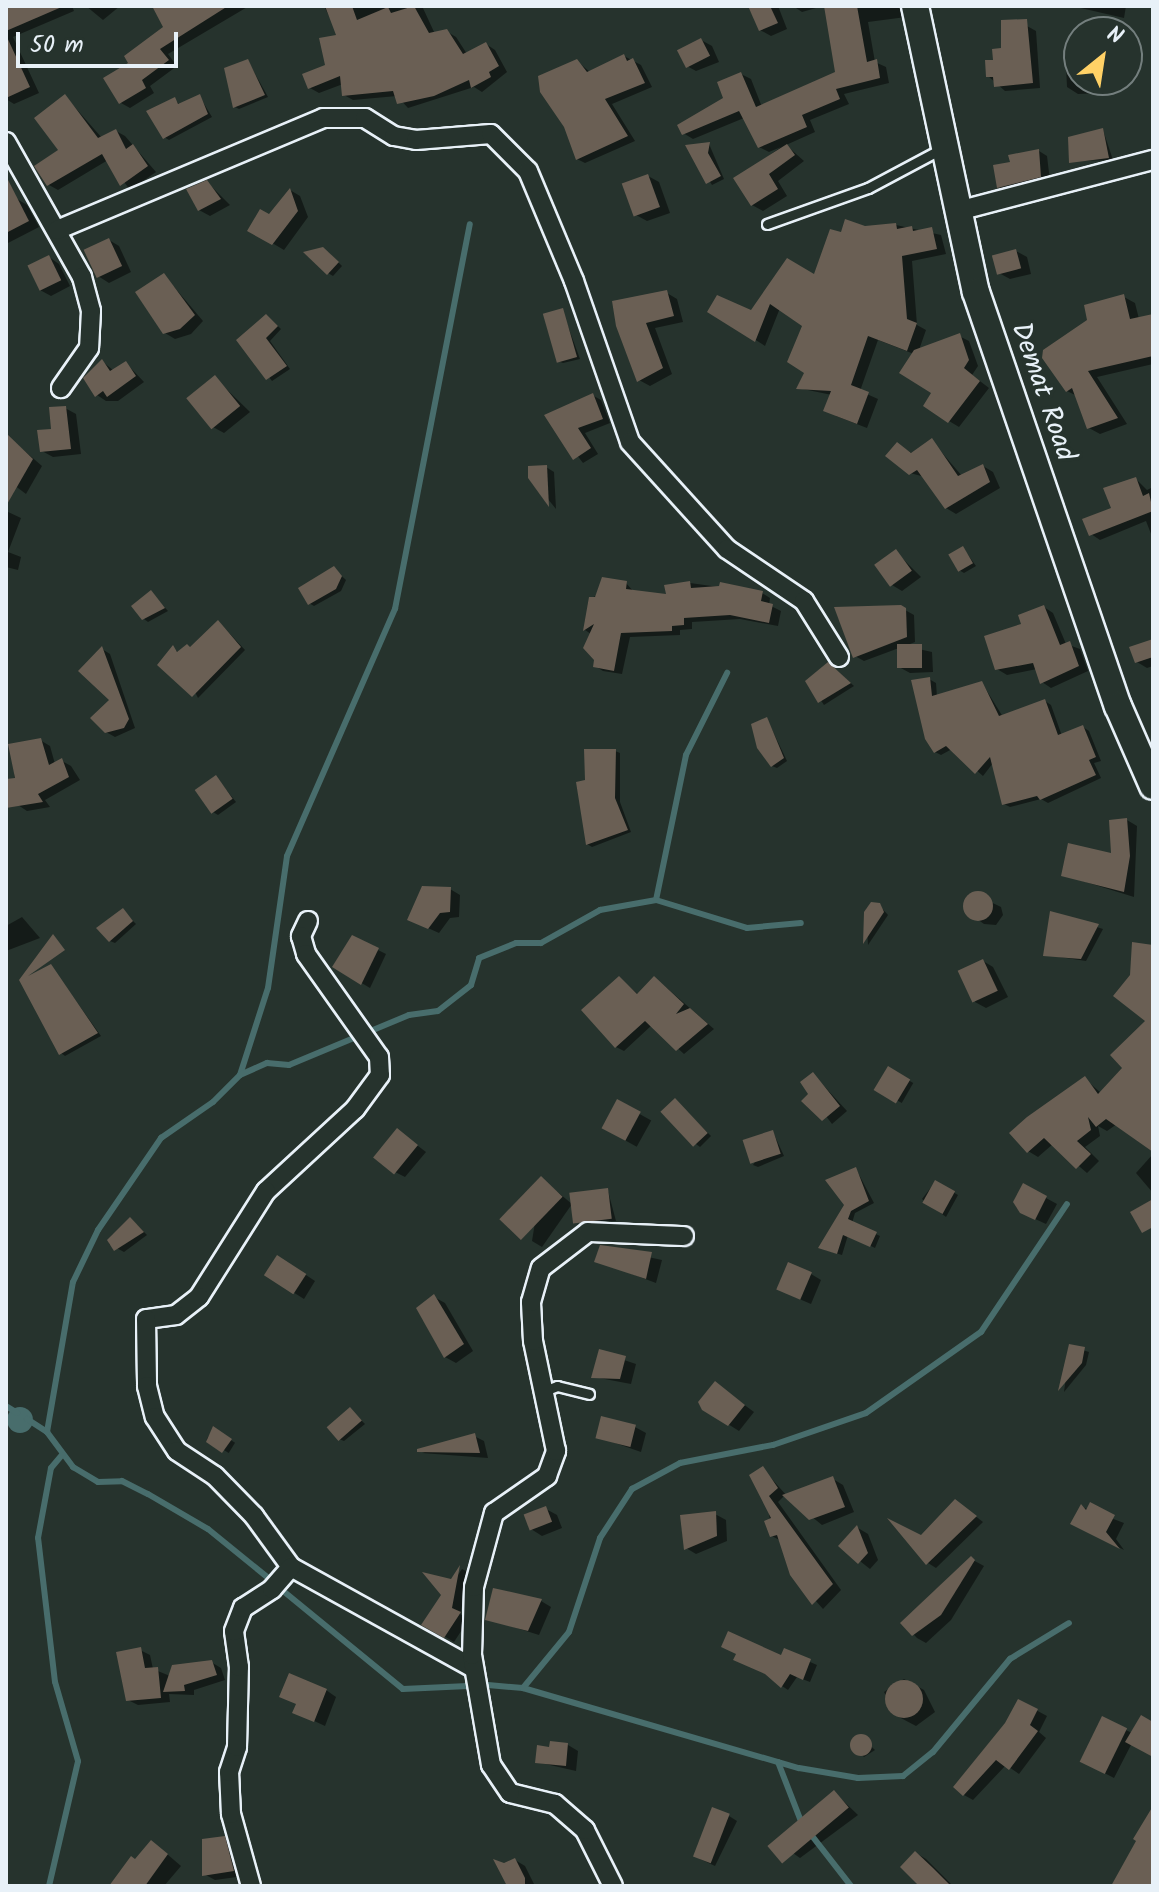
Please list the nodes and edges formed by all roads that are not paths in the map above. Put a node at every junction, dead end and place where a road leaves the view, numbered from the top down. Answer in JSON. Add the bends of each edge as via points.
{"nodes":[{"id":1,"x":915,"y":6,"type":"edge"},
{"id":2,"x":6,"y":142,"type":"edge"},
{"id":3,"x":944,"y":148,"type":"junction"},
{"id":4,"x":1153,"y":160,"type":"edge"},
{"id":5,"x":958,"y":211,"type":"junction"},
{"id":6,"x":767,"y":224,"type":"dead end"},
{"id":7,"x":57,"y":230,"type":"junction"},
{"id":8,"x":61,"y":388,"type":"dead end"},
{"id":9,"x":839,"y":657,"type":"dead end"},
{"id":10,"x":1153,"y":786,"type":"edge"},
{"id":11,"x":308,"y":921,"type":"dead end"},
{"id":12,"x":684,"y":1236,"type":"dead end"},
{"id":13,"x":544,"y":1391,"type":"junction"},
{"id":14,"x":589,"y":1394,"type":"dead end"},
{"id":15,"x":291,"y":1567,"type":"junction"},
{"id":16,"x":473,"y":1668,"type":"junction"},
{"id":17,"x":251,"y":1886,"type":"edge"},
{"id":18,"x":613,"y":1886,"type":"edge"}],
"edges":[{"from":1,"to":3,"type":"street","name":"Demat Road"},
{"from":2,"to":7,"type":"street"},
{"from":3,"to":5,"type":"street","name":"Demat Road"},
{"from":3,"to":6,"type":"lane","via":[[868,188]]},
{"from":4,"to":5,"type":"street"},
{"from":5,"to":10,"type":"street","name":"Demat Road","via":[[1004,382],[1118,706]]},
{"from":7,"to":8,"type":"street","via":[[82,277],[93,334]]},
{"from":7,"to":9,"type":"street","via":[[323,118],[365,118],[394,136],[416,140],[491,134],[528,171],[574,281],[614,408],[637,452],[727,549],[804,601]]},
{"from":11,"to":15,"type":"street","via":[[301,936],[306,954],[379,1057],[375,1088],[266,1191],[199,1297],[176,1315],[146,1319],[144,1331],[147,1386],[155,1417],[177,1451],[215,1476],[254,1516]]},
{"from":12,"to":13,"type":"street","via":[[588,1232],[541,1268],[531,1302]]},
{"from":13,"to":14,"type":"lane","via":[[557,1386]]},
{"from":13,"to":16,"type":"street","via":[[556,1436],[553,1465],[536,1487],[494,1513],[489,1523],[474,1587]]},
{"from":15,"to":16,"type":"street"},
{"from":15,"to":17,"type":"street","via":[[272,1589],[243,1608],[234,1631],[239,1667],[237,1747],[229,1772],[231,1814]]},
{"from":16,"to":18,"type":"street","via":[[486,1747],[504,1788],[518,1798],[555,1804],[585,1830]]}]}
